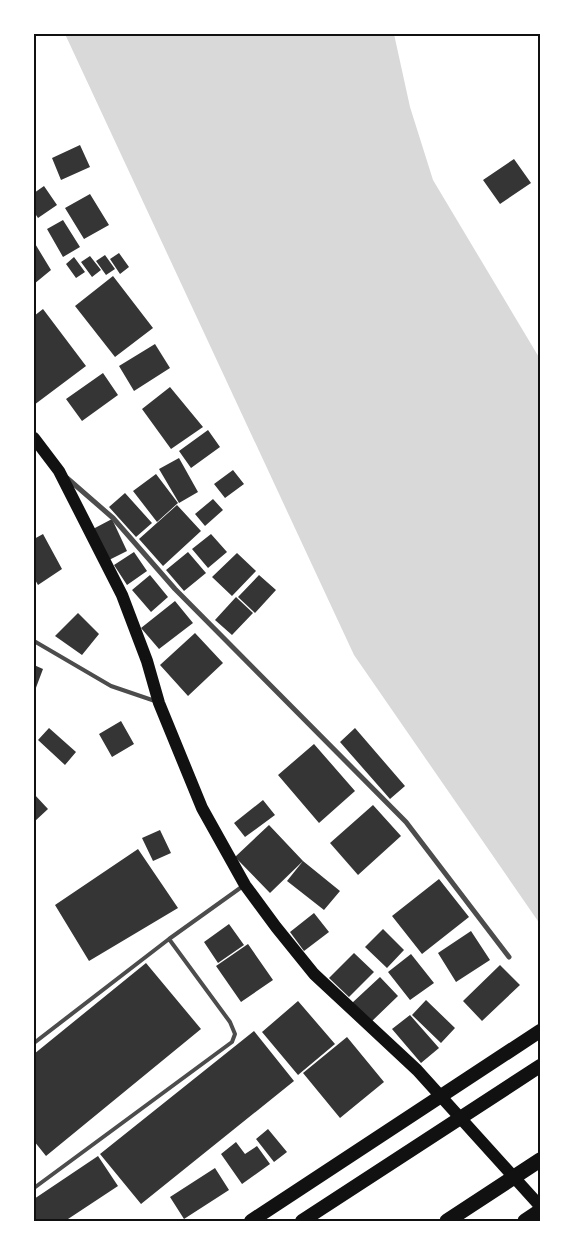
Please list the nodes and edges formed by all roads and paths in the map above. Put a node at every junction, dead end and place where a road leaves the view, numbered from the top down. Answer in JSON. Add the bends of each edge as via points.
{"nodes":[{"id":1,"x":34,"y":438,"type":"edge"},
{"id":2,"x":59,"y":471,"type":"junction"},
{"id":3,"x":34,"y":641,"type":"edge"},
{"id":4,"x":159,"y":702,"type":"junction"},
{"id":5,"x":245,"y":885,"type":"junction"},
{"id":6,"x":169,"y":939,"type":"junction"},
{"id":7,"x":509,"y":957,"type":"dead end"},
{"id":8,"x":540,"y":1031,"type":"edge"},
{"id":9,"x":34,"y":1042,"type":"edge"},
{"id":10,"x":540,"y":1066,"type":"edge"},
{"id":11,"x":540,"y":1160,"type":"edge"},
{"id":12,"x":34,"y":1188,"type":"edge"},
{"id":13,"x":540,"y":1206,"type":"edge"},
{"id":14,"x":540,"y":1211,"type":"edge"},
{"id":15,"x":251,"y":1221,"type":"edge"},
{"id":16,"x":302,"y":1221,"type":"edge"},
{"id":17,"x":447,"y":1221,"type":"edge"},
{"id":18,"x":525,"y":1221,"type":"edge"}],
"edges":[{"from":1,"to":2,"type":"main road"},
{"from":2,"to":4,"type":"main road","via":[[122,595]]},
{"from":2,"to":7,"type":"street","via":[[113,518],[174,589],[406,822]]},
{"from":3,"to":4,"type":"lane","via":[[111,686]]},
{"from":4,"to":5,"type":"main road","via":[[202,808]]},
{"from":5,"to":6,"type":"lane"},
{"from":5,"to":13,"type":"main road","via":[[314,974],[416,1070]]},
{"from":6,"to":9,"type":"lane"},
{"from":6,"to":12,"type":"lane","via":[[230,1022],[235,1034],[232,1042]]},
{"from":8,"to":15,"type":"highway"},
{"from":10,"to":16,"type":"highway"},
{"from":11,"to":17,"type":"highway"},
{"from":14,"to":18,"type":"highway"}]}
